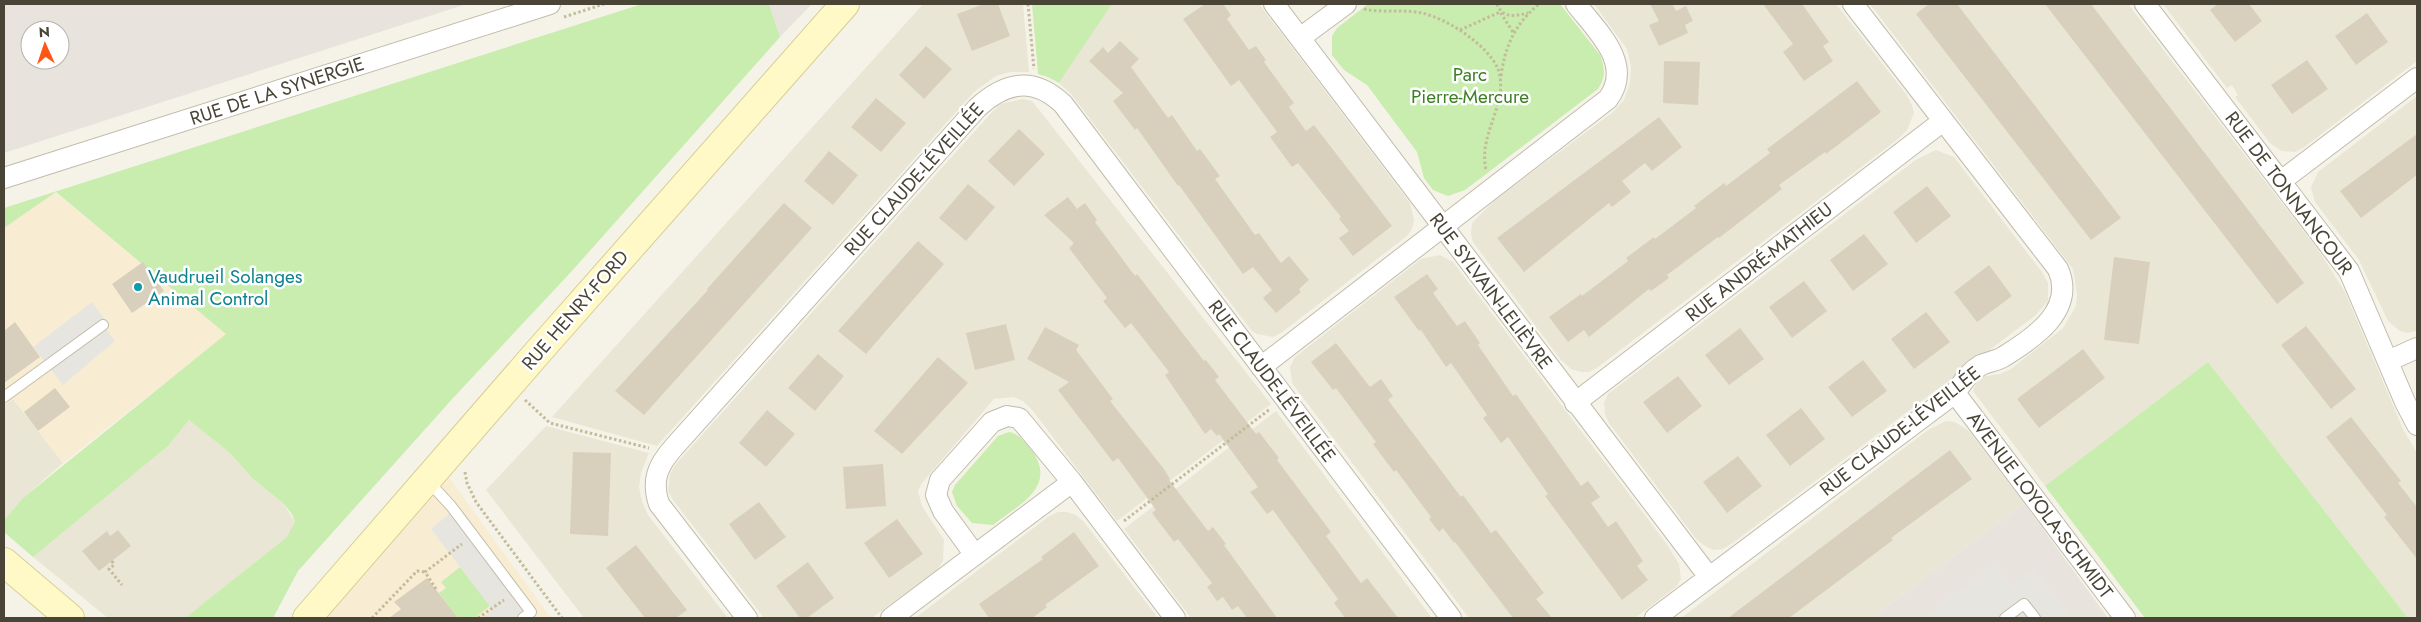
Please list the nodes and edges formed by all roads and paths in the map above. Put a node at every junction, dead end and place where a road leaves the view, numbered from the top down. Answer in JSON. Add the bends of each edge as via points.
{"nodes":[{"id":1,"x":550,"y":4,"type":"edge"},
{"id":2,"x":845,"y":4,"type":"edge"},
{"id":3,"x":1028,"y":4,"type":"edge"},
{"id":4,"x":1274,"y":4,"type":"edge"},
{"id":5,"x":1497,"y":4,"type":"edge"},
{"id":6,"x":1539,"y":4,"type":"edge"},
{"id":7,"x":1576,"y":4,"type":"edge"},
{"id":8,"x":1853,"y":4,"type":"edge"},
{"id":9,"x":2145,"y":4,"type":"edge"},
{"id":10,"x":1353,"y":6,"type":"edge"},
{"id":11,"x":1500,"y":12,"type":"junction"},
{"id":12,"x":1529,"y":13,"type":"junction"},
{"id":13,"x":1472,"y":18,"type":"dead end"},
{"id":14,"x":1475,"y":23,"type":"junction"},
{"id":15,"x":1459,"y":30,"type":"junction"},
{"id":16,"x":1513,"y":32,"type":"junction"},
{"id":17,"x":1300,"y":38,"type":"junction"},
{"id":18,"x":1034,"y":72,"type":"dead end"},
{"id":19,"x":2417,"y":78,"type":"edge"},
{"id":20,"x":1500,"y":79,"type":"junction"},
{"id":21,"x":1943,"y":121,"type":"junction"},
{"id":22,"x":1487,"y":174,"type":"dead end"},
{"id":23,"x":4,"y":178,"type":"edge"},
{"id":24,"x":2281,"y":181,"type":"junction"},
{"id":25,"x":1443,"y":226,"type":"junction"},
{"id":26,"x":103,"y":325,"type":"dead end"},
{"id":27,"x":2417,"y":348,"type":"edge"},
{"id":28,"x":2388,"y":361,"type":"junction"},
{"id":29,"x":1261,"y":367,"type":"junction"},
{"id":30,"x":1955,"y":393,"type":"junction"},
{"id":31,"x":4,"y":397,"type":"edge"},
{"id":32,"x":522,"y":398,"type":"dead end"},
{"id":33,"x":1575,"y":403,"type":"junction"},
{"id":34,"x":1273,"y":407,"type":"dead end"},
{"id":35,"x":2417,"y":426,"type":"edge"},
{"id":36,"x":655,"y":450,"type":"dead end"},
{"id":37,"x":464,"y":467,"type":"dead end"},
{"id":38,"x":427,"y":481,"type":"junction"},
{"id":39,"x":1072,"y":482,"type":"junction"},
{"id":40,"x":1120,"y":524,"type":"dead end"},
{"id":41,"x":450,"y":553,"type":"dead end"},
{"id":42,"x":975,"y":555,"type":"junction"},
{"id":43,"x":112,"y":561,"type":"dead end"},
{"id":44,"x":4,"y":562,"type":"edge"},
{"id":45,"x":425,"y":572,"type":"junction"},
{"id":46,"x":1709,"y":577,"type":"junction"},
{"id":47,"x":122,"y":585,"type":"dead end"},
{"id":48,"x":436,"y":589,"type":"dead end"},
{"id":49,"x":492,"y":608,"type":"dead end"},
{"id":50,"x":70,"y":618,"type":"edge"},
{"id":51,"x":308,"y":618,"type":"edge"},
{"id":52,"x":372,"y":618,"type":"edge"},
{"id":53,"x":478,"y":618,"type":"edge"},
{"id":54,"x":524,"y":618,"type":"edge"},
{"id":55,"x":562,"y":618,"type":"edge"},
{"id":56,"x":747,"y":618,"type":"edge"},
{"id":57,"x":891,"y":618,"type":"edge"},
{"id":58,"x":1176,"y":618,"type":"edge"},
{"id":59,"x":1451,"y":618,"type":"edge"},
{"id":60,"x":1655,"y":618,"type":"edge"},
{"id":61,"x":2004,"y":618,"type":"edge"},
{"id":62,"x":2035,"y":618,"type":"edge"},
{"id":63,"x":2126,"y":618,"type":"edge"}],
"edges":[{"from":1,"to":23,"type":"street","name":"RUE DE LA SYNERGIE"},
{"from":2,"to":38,"type":"street","name":"RUE HENRY-FORD"},
{"from":3,"to":18,"type":"path"},
{"from":4,"to":17,"type":"street","name":"RUE SYLVAIN-LELIÈVRE"},
{"from":5,"to":11,"type":"path"},
{"from":6,"to":12,"type":"path"},
{"from":7,"to":25,"type":"street","via":[[1612,52],[1618,72],[1613,91],[1601,105]]},
{"from":8,"to":21,"type":"street","name":"RUE CLAUDE-LÉVEILLÉE"},
{"from":9,"to":24,"type":"street","name":"RUE DE TONNANCOUR"},
{"from":10,"to":15,"type":"path","via":[[1385,12],[1423,13]]},
{"from":10,"to":17,"type":"street"},
{"from":11,"to":12,"type":"path","via":[[1507,16]]},
{"from":11,"to":14,"type":"path"},
{"from":11,"to":16,"type":"path"},
{"from":12,"to":16,"type":"path"},
{"from":13,"to":14,"type":"path"},
{"from":14,"to":15,"type":"path"},
{"from":15,"to":20,"type":"path","via":[[1492,59]]},
{"from":16,"to":20,"type":"path"},
{"from":17,"to":25,"type":"street","name":"RUE SYLVAIN-LELIÈVRE"},
{"from":19,"to":24,"type":"street"},
{"from":20,"to":22,"type":"path","via":[[1500,94],[1485,150]]},
{"from":21,"to":30,"type":"street","name":"RUE CLAUDE-LÉVEILLÉE","via":[[2058,269],[2063,280],[2062,302],[2047,324],[2002,358],[1981,365],[1968,375]]},
{"from":21,"to":33,"type":"street","name":"RUE ANDRÉ-MATHIEU"},
{"from":24,"to":28,"type":"street","name":"RUE DE TONNANCOUR","via":[[2349,271]]},
{"from":25,"to":29,"type":"street"},
{"from":25,"to":33,"type":"street","name":"RUE SYLVAIN-LELIÈVRE"},
{"from":26,"to":31,"type":"lane"},
{"from":27,"to":28,"type":"street"},
{"from":28,"to":35,"type":"street","name":"RUE DE TONNANCOUR"},
{"from":29,"to":56,"type":"street","name":"RUE CLAUDE-LÉVEILLÉE","via":[[1063,104],[1051,94],[1031,86],[1009,87],[997,92],[977,108],[674,447],[658,469],[654,486],[659,504]]},
{"from":29,"to":59,"type":"street","name":"RUE CLAUDE-LÉVEILLÉE"},
{"from":30,"to":46,"type":"street","name":"RUE CLAUDE-LÉVEILLÉE"},
{"from":30,"to":63,"type":"street","name":"AVENUE LOYOLA-SCHMIDT"},
{"from":32,"to":36,"type":"path","via":[[550,423]]},
{"from":33,"to":46,"type":"street","name":"RUE SYLVAIN-LELIÈVRE"},
{"from":34,"to":40,"type":"path"},
{"from":37,"to":55,"type":"path","via":[[476,502]]},
{"from":38,"to":51,"type":"street","name":"RUE HENRY-FORD"},
{"from":38,"to":54,"type":"lane","via":[[451,506],[531,612]]},
{"from":39,"to":42,"type":"street"},
{"from":39,"to":42,"type":"street","via":[[1019,418],[1007,416],[992,422],[940,480],[936,495],[943,511]]},
{"from":39,"to":58,"type":"street"},
{"from":41,"to":45,"type":"path"},
{"from":42,"to":57,"type":"street"},
{"from":43,"to":47,"type":"path","via":[[114,565],[109,569]]},
{"from":44,"to":50,"type":"street"},
{"from":45,"to":48,"type":"path"},
{"from":45,"to":52,"type":"path","via":[[417,570]]},
{"from":46,"to":60,"type":"street","name":"RUE CLAUDE-LÉVEILLÉE"},
{"from":49,"to":53,"type":"path"},
{"from":61,"to":62,"type":"lane","via":[[2024,604]]}]}
